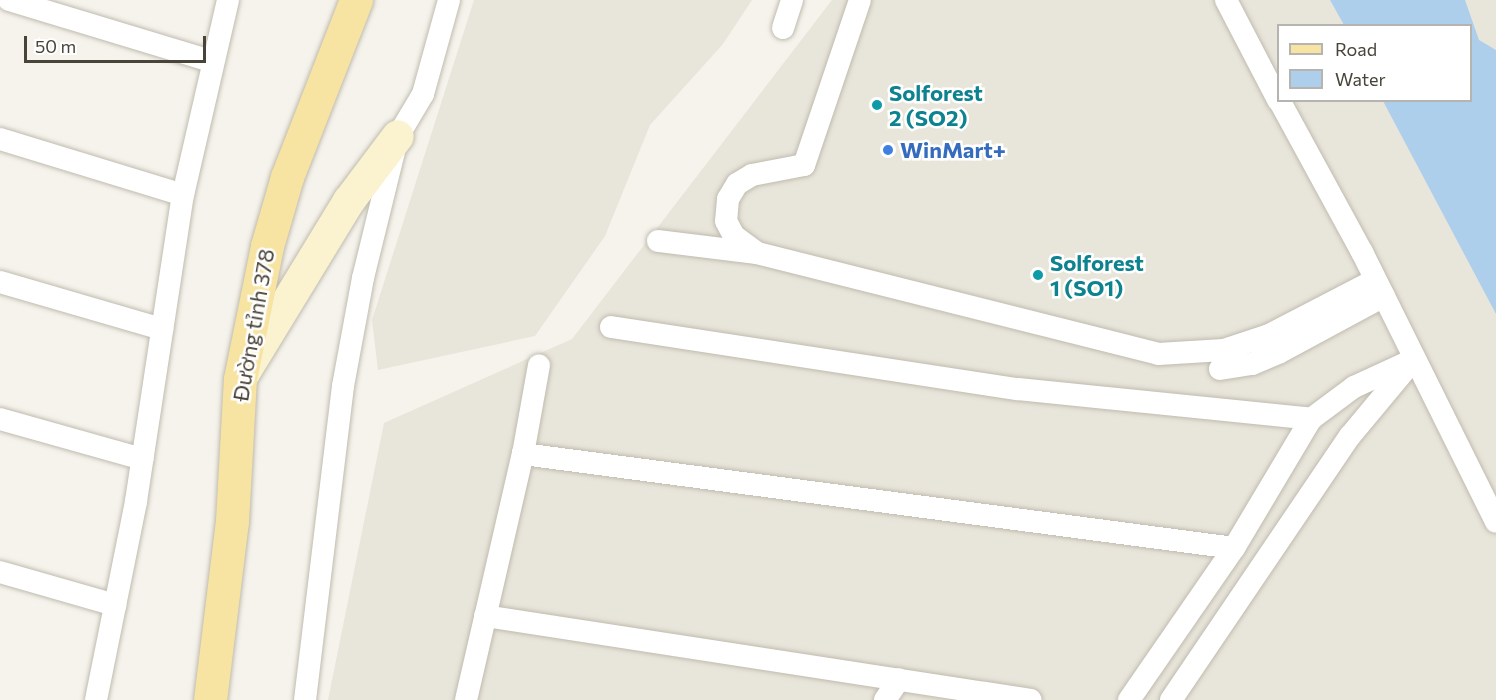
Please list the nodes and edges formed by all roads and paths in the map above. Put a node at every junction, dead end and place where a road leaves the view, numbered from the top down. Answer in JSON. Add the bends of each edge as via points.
{"nodes":[{"id":1,"x":9,"y":0,"type":"edge"},
{"id":2,"x":228,"y":0,"type":"edge"},
{"id":3,"x":449,"y":0,"type":"edge"},
{"id":4,"x":792,"y":0,"type":"edge"},
{"id":5,"x":860,"y":0,"type":"edge"},
{"id":6,"x":1226,"y":0,"type":"edge"},
{"id":7,"x":353,"y":5,"type":"edge"},
{"id":8,"x":783,"y":28,"type":"dead end"},
{"id":9,"x":211,"y":61,"type":"junction"},
{"id":10,"x":1277,"y":96,"type":"edge"},
{"id":11,"x":1280,"y":102,"type":"edge"},
{"id":12,"x":398,"y":136,"type":"junction"},
{"id":13,"x":0,"y":139,"type":"edge"},
{"id":14,"x":183,"y":195,"type":"junction"},
{"id":15,"x":658,"y":241,"type":"dead end"},
{"id":16,"x":757,"y":253,"type":"junction"},
{"id":17,"x":0,"y":282,"type":"edge"},
{"id":18,"x":1379,"y":288,"type":"junction"},
{"id":19,"x":611,"y":327,"type":"dead end"},
{"id":20,"x":162,"y":329,"type":"junction"},
{"id":21,"x":1415,"y":359,"type":"junction"},
{"id":22,"x":539,"y":365,"type":"dead end"},
{"id":23,"x":1220,"y":369,"type":"dead end"},
{"id":24,"x":240,"y":379,"type":"junction"},
{"id":25,"x":0,"y":419,"type":"edge"},
{"id":26,"x":1311,"y":419,"type":"junction"},
{"id":27,"x":523,"y":454,"type":"junction"},
{"id":28,"x":142,"y":459,"type":"junction"},
{"id":29,"x":1496,"y":522,"type":"edge"},
{"id":30,"x":1234,"y":548,"type":"junction"},
{"id":31,"x":0,"y":572,"type":"edge"},
{"id":32,"x":115,"y":605,"type":"junction"},
{"id":33,"x":485,"y":616,"type":"junction"},
{"id":34,"x":899,"y":680,"type":"junction"},
{"id":35,"x":96,"y":700,"type":"edge"},
{"id":36,"x":210,"y":700,"type":"edge"},
{"id":37,"x":305,"y":700,"type":"edge"},
{"id":38,"x":466,"y":700,"type":"edge"},
{"id":39,"x":885,"y":700,"type":"edge"},
{"id":40,"x":1031,"y":700,"type":"edge"},
{"id":41,"x":1129,"y":700,"type":"edge"},
{"id":42,"x":1171,"y":700,"type":"edge"}],
"edges":[{"from":1,"to":9,"type":"street"},
{"from":2,"to":9,"type":"street"},
{"from":3,"to":12,"type":"street","via":[[423,94]]},
{"from":4,"to":8,"type":"street"},
{"from":5,"to":16,"type":"street","via":[[804,165],[752,175],[737,184],[728,199],[726,221],[734,236]]},
{"from":6,"to":10,"type":"street"},
{"from":7,"to":24,"type":"main road","name":"Đường tỉnh 378","via":[[287,177],[267,246]]},
{"from":9,"to":14,"type":"street"},
{"from":11,"to":18,"type":"street"},
{"from":12,"to":24,"type":"main road","via":[[349,201]]},
{"from":12,"to":37,"type":"street","via":[[380,203],[343,386]]},
{"from":13,"to":14,"type":"street"},
{"from":14,"to":20,"type":"street"},
{"from":15,"to":16,"type":"street"},
{"from":16,"to":18,"type":"street","via":[[1158,354],[1224,350]]},
{"from":17,"to":20,"type":"street"},
{"from":18,"to":21,"type":"street"},
{"from":18,"to":23,"type":"street","via":[[1280,352],[1252,364]]},
{"from":19,"to":26,"type":"street","via":[[1018,389]]},
{"from":20,"to":28,"type":"street"},
{"from":21,"to":26,"type":"street","via":[[1354,387]]},
{"from":21,"to":29,"type":"street"},
{"from":21,"to":42,"type":"street","via":[[1350,436]]},
{"from":22,"to":27,"type":"street"},
{"from":24,"to":36,"type":"main road","name":"Đường tỉnh 378","via":[[232,521]]},
{"from":25,"to":28,"type":"street"},
{"from":26,"to":30,"type":"street"},
{"from":27,"to":30,"type":"street"},
{"from":27,"to":33,"type":"street"},
{"from":28,"to":32,"type":"street"},
{"from":30,"to":41,"type":"street"},
{"from":31,"to":32,"type":"street"},
{"from":32,"to":35,"type":"street"},
{"from":33,"to":34,"type":"street"},
{"from":33,"to":38,"type":"street"},
{"from":34,"to":39,"type":"street"},
{"from":34,"to":40,"type":"street"}]}
